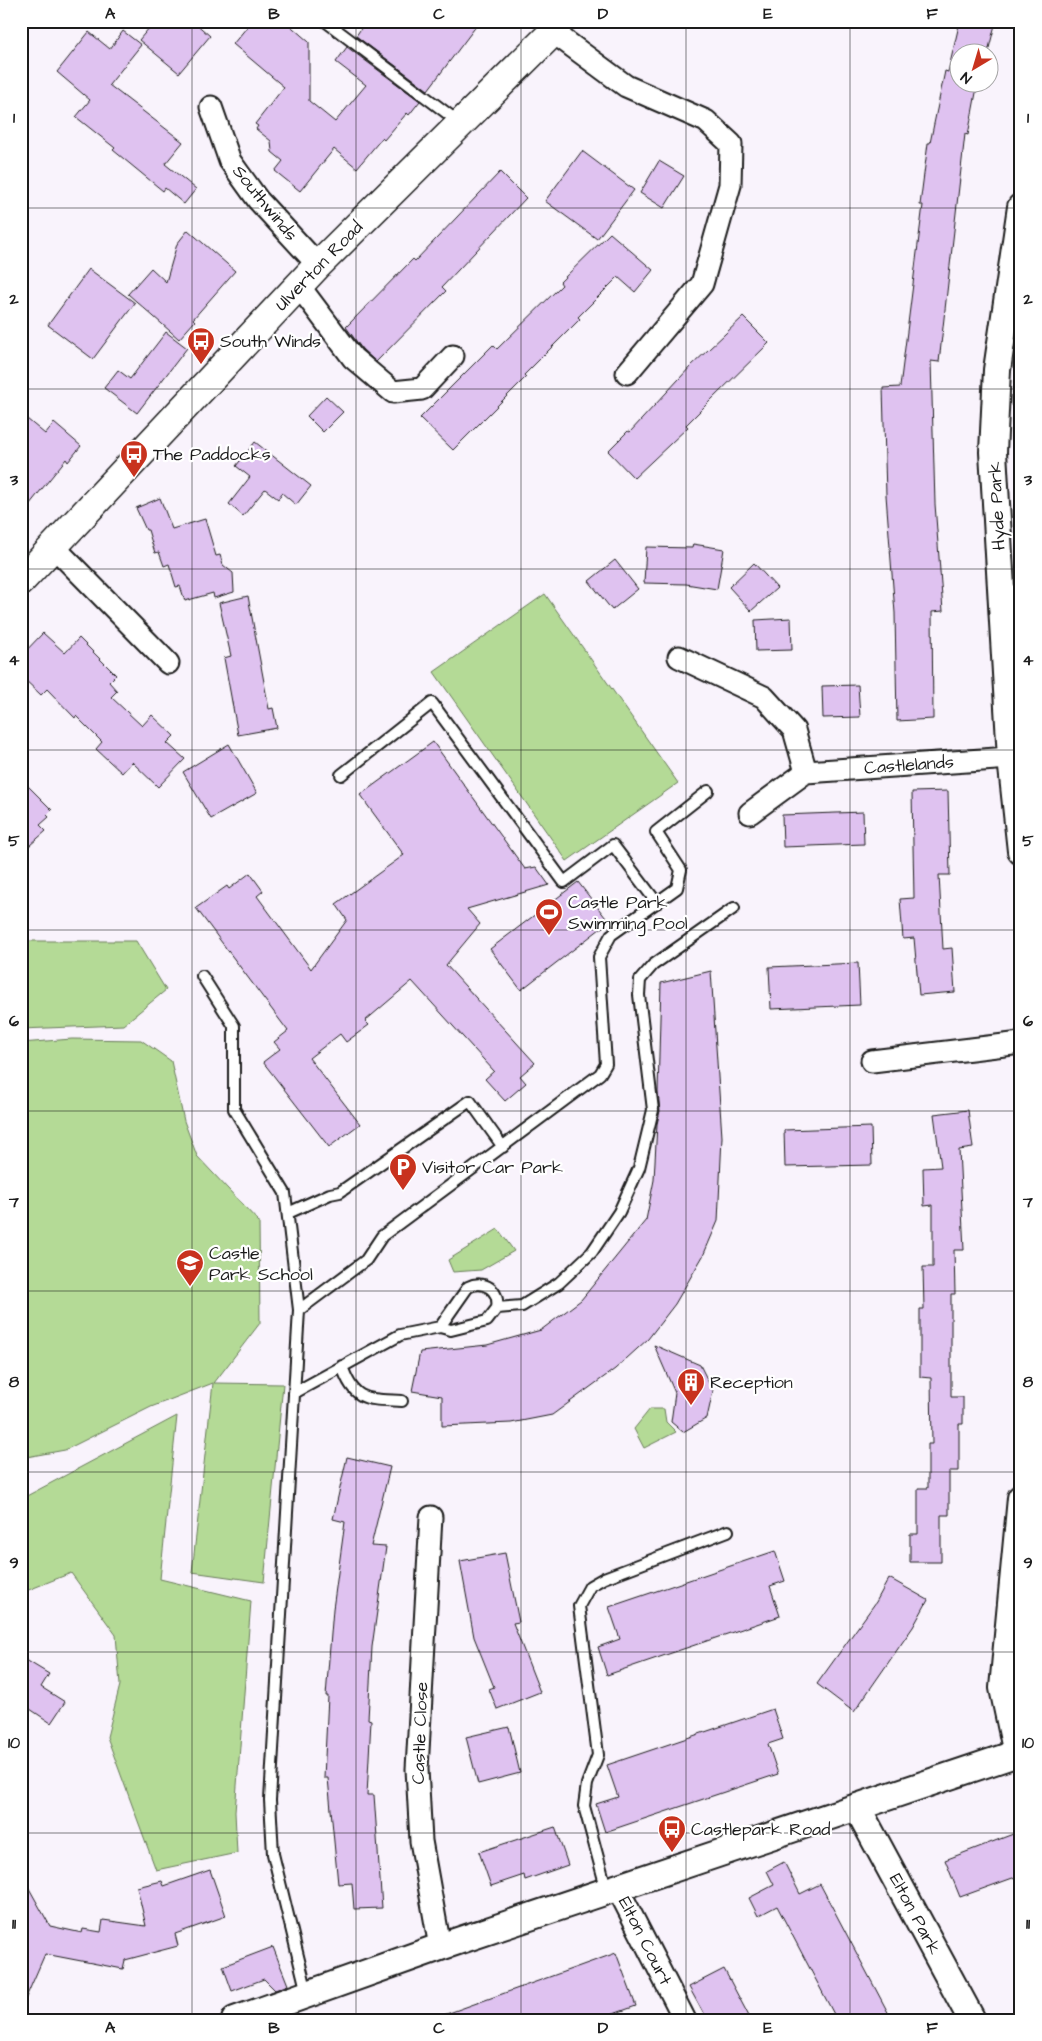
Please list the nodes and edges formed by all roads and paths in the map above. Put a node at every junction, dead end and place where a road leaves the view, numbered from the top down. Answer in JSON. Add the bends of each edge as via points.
{"nodes":[{"id":1,"x":325,"y":21,"type":"edge"},
{"id":2,"x":556,"y":26,"type":"edge"},
{"id":3,"x":211,"y":107,"type":"dead end"},
{"id":4,"x":460,"y":124,"type":"junction"},
{"id":5,"x":1021,"y":207,"type":"edge"},
{"id":6,"x":318,"y":265,"type":"junction"},
{"id":7,"x":299,"y":286,"type":"junction"},
{"id":8,"x":453,"y":356,"type":"dead end"},
{"id":9,"x":627,"y":373,"type":"dead end"},
{"id":10,"x":54,"y":547,"type":"junction"},
{"id":11,"x":21,"y":580,"type":"edge"},
{"id":12,"x":678,"y":657,"type":"dead end"},
{"id":13,"x":168,"y":663,"type":"dead end"},
{"id":14,"x":1011,"y":758,"type":"junction"},
{"id":15,"x":806,"y":772,"type":"junction"},
{"id":16,"x":341,"y":775,"type":"dead end"},
{"id":17,"x":708,"y":791,"type":"dead end"},
{"id":18,"x":750,"y":813,"type":"dead end"},
{"id":19,"x":1021,"y":852,"type":"edge"},
{"id":20,"x":657,"y":903,"type":"junction"},
{"id":21,"x":734,"y":908,"type":"dead end"},
{"id":22,"x":202,"y":976,"type":"dead end"},
{"id":23,"x":1021,"y":1043,"type":"edge"},
{"id":24,"x":872,"y":1061,"type":"dead end"},
{"id":25,"x":503,"y":1147,"type":"junction"},
{"id":26,"x":288,"y":1213,"type":"junction"},
{"id":27,"x":497,"y":1308,"type":"junction"},
{"id":28,"x":299,"y":1310,"type":"junction"},
{"id":29,"x":440,"y":1327,"type":"junction"},
{"id":30,"x":342,"y":1366,"type":"junction"},
{"id":31,"x":294,"y":1393,"type":"junction"},
{"id":32,"x":402,"y":1401,"type":"dead end"},
{"id":33,"x":1021,"y":1498,"type":"edge"},
{"id":34,"x":431,"y":1518,"type":"dead end"},
{"id":35,"x":728,"y":1531,"type":"dead end"},
{"id":36,"x":1019,"y":1753,"type":"edge"},
{"id":37,"x":858,"y":1809,"type":"junction"},
{"id":38,"x":613,"y":1891,"type":"junction"},
{"id":39,"x":440,"y":1948,"type":"junction"},
{"id":40,"x":307,"y":1994,"type":"junction"},
{"id":41,"x":235,"y":2020,"type":"edge"},
{"id":42,"x":685,"y":2020,"type":"edge"},
{"id":43,"x":972,"y":2020,"type":"edge"}],
"edges":[{"from":1,"to":4,"type":"lane"},
{"from":2,"to":4,"type":"main road","name":"Ulverton Road"},
{"from":2,"to":9,"type":"street","via":[[626,86],[706,121],[731,144],[730,185],[702,284]]},
{"from":3,"to":6,"type":"street","name":"Southwinds","via":[[230,161],[258,200]]},
{"from":4,"to":6,"type":"main road","name":"Ulverton Road"},
{"from":5,"to":14,"type":"street","name":"Hyde Park","via":[[997,370],[994,452]]},
{"from":6,"to":7,"type":"main road","name":"Ulverton Road"},
{"from":7,"to":8,"type":"street","via":[[353,358],[393,392],[422,389]]},
{"from":7,"to":10,"type":"main road","name":"Ulverton Road"},
{"from":10,"to":11,"type":"main road","name":"Ulverton Road"},
{"from":10,"to":13,"type":"street"},
{"from":12,"to":15,"type":"street","via":[[764,697],[794,730]]},
{"from":14,"to":15,"type":"street","name":"Castlelands"},
{"from":14,"to":19,"type":"street","name":"Hyde Park"},
{"from":15,"to":18,"type":"street"},
{"from":16,"to":20,"type":"lane","via":[[432,703],[564,882],[613,845]]},
{"from":17,"to":20,"type":"lane","via":[[656,832],[680,870],[676,888]]},
{"from":20,"to":25,"type":"lane","via":[[611,935],[599,957],[606,1064],[600,1074]]},
{"from":21,"to":27,"type":"lane","via":[[654,965],[640,980],[653,1110],[639,1168],[619,1212],[592,1252],[559,1283],[522,1306]]},
{"from":22,"to":26,"type":"lane","via":[[234,1026],[234,1109],[286,1193]]},
{"from":23,"to":24,"type":"street"},
{"from":25,"to":26,"type":"lane","via":[[470,1101],[340,1192]]},
{"from":25,"to":28,"type":"lane","via":[[382,1236],[366,1260]]},
{"from":26,"to":28,"type":"lane"},
{"from":27,"to":29,"type":"lane","via":[[487,1321],[451,1330]]},
{"from":27,"to":29,"type":"lane","via":[[493,1290],[484,1285],[473,1285],[464,1291]]},
{"from":28,"to":31,"type":"lane"},
{"from":29,"to":30,"type":"lane","via":[[400,1335]]},
{"from":30,"to":31,"type":"lane"},
{"from":30,"to":32,"type":"lane","via":[[346,1380],[357,1395],[374,1400]]},
{"from":31,"to":40,"type":"lane","via":[[270,1800],[273,1854]]},
{"from":33,"to":36,"type":"street","via":[[1003,1688]]},
{"from":34,"to":39,"type":"street","name":"Castle Close","via":[[417,1769],[421,1841]]},
{"from":35,"to":38,"type":"lane","via":[[604,1578],[590,1586],[579,1606],[598,1755],[587,1784],[584,1806]]},
{"from":36,"to":37,"type":"street"},
{"from":37,"to":38,"type":"street"},
{"from":37,"to":43,"type":"street","name":"Elton Park"},
{"from":38,"to":39,"type":"street"},
{"from":38,"to":42,"type":"street","name":"Elton Court"},
{"from":39,"to":40,"type":"street"},
{"from":40,"to":41,"type":"street"}]}
